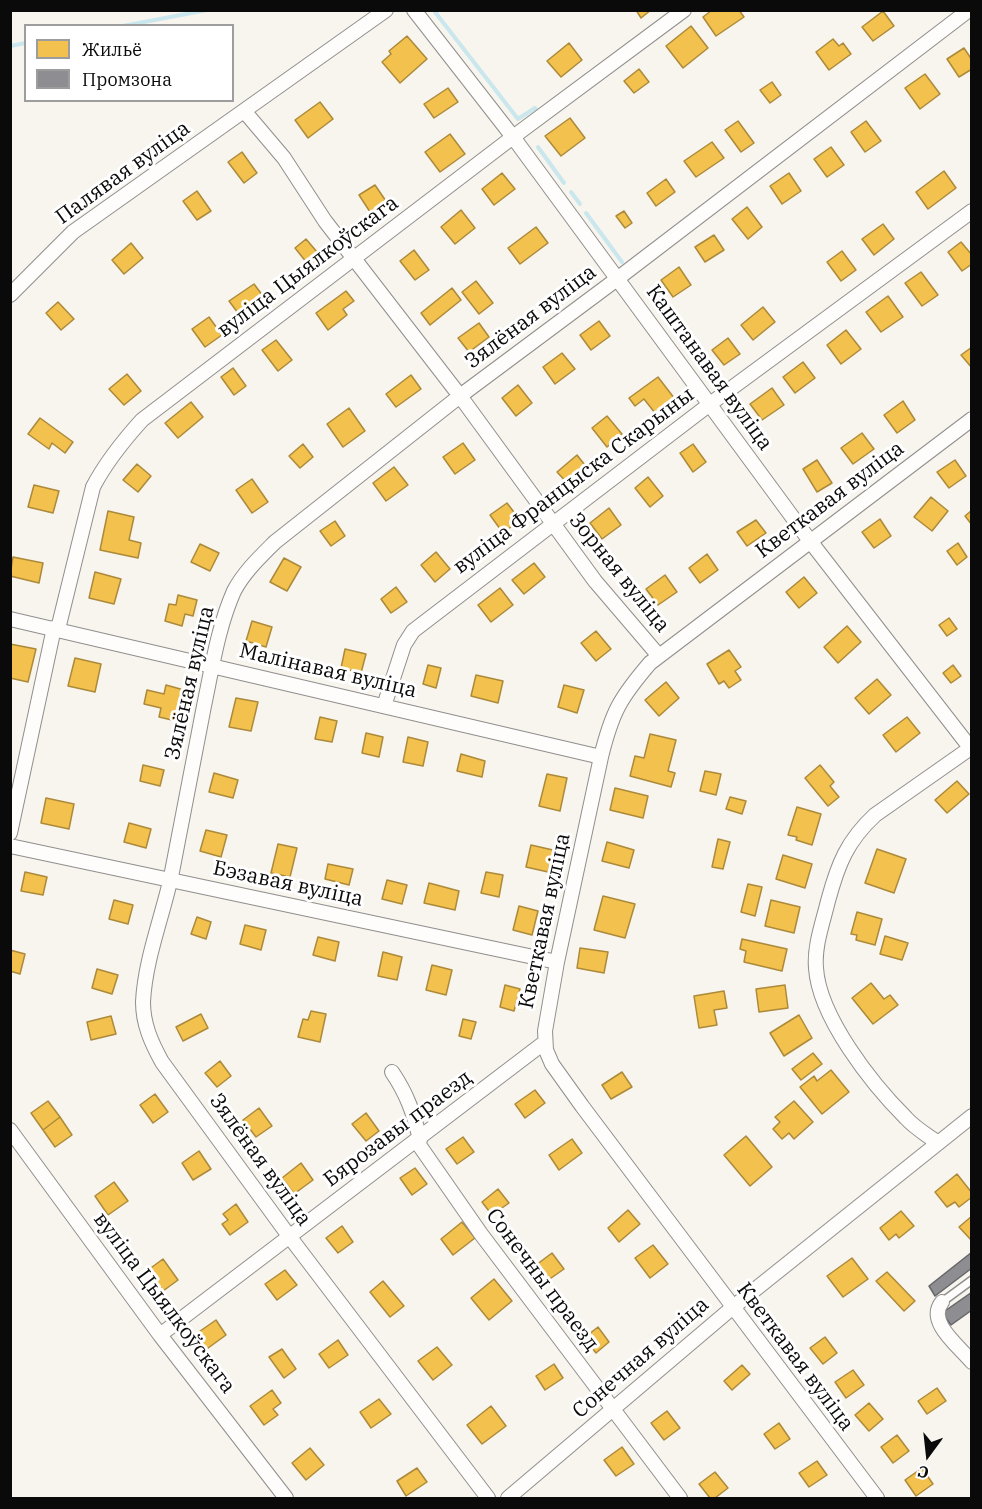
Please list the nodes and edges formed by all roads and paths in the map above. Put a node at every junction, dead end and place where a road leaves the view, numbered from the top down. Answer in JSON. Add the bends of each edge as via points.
{"nodes":[{"id":1,"x":386,"y":10,"type":"edge"},
{"id":2,"x":414,"y":10,"type":"edge"},
{"id":3,"x":684,"y":10,"type":"edge"},
{"id":4,"x":969,"y":10,"type":"edge"},
{"id":5,"x":244,"y":112,"type":"junction"},
{"id":6,"x":513,"y":137,"type":"junction"},
{"id":7,"x":972,"y":211,"type":"edge"},
{"id":8,"x":354,"y":259,"type":"junction"},
{"id":9,"x":617,"y":279,"type":"junction"},
{"id":10,"x":10,"y":295,"type":"edge"},
{"id":11,"x":460,"y":396,"type":"junction"},
{"id":12,"x":710,"y":404,"type":"junction"},
{"id":13,"x":972,"y":418,"type":"edge"},
{"id":14,"x":552,"y":524,"type":"junction"},
{"id":15,"x":810,"y":541,"type":"junction"},
{"id":16,"x":10,"y":619,"type":"edge"},
{"id":17,"x":56,"y":628,"type":"junction"},
{"id":18,"x":659,"y":656,"type":"junction"},
{"id":19,"x":212,"y":666,"type":"junction"},
{"id":20,"x":384,"y":706,"type":"junction"},
{"id":21,"x":971,"y":748,"type":"edge"},
{"id":22,"x":601,"y":757,"type":"junction"},
{"id":23,"x":10,"y":833,"type":"edge"},
{"id":24,"x":10,"y":846,"type":"edge"},
{"id":25,"x":170,"y":880,"type":"junction"},
{"id":26,"x":557,"y":962,"type":"junction"},
{"id":27,"x":545,"y":1042,"type":"junction"},
{"id":28,"x":392,"y":1072,"type":"dead end"},
{"id":29,"x":972,"y":1116,"type":"edge"},
{"id":30,"x":10,"y":1130,"type":"edge"},
{"id":31,"x":418,"y":1141,"type":"junction"},
{"id":32,"x":938,"y":1143,"type":"junction"},
{"id":33,"x":289,"y":1236,"type":"junction"},
{"id":34,"x":972,"y":1281,"type":"edge"},
{"id":35,"x":942,"y":1302,"type":"joint"},
{"id":36,"x":732,"y":1308,"type":"junction"},
{"id":37,"x":160,"y":1335,"type":"junction"},
{"id":38,"x":972,"y":1362,"type":"edge"},
{"id":39,"x":613,"y":1410,"type":"junction"},
{"id":40,"x":286,"y":1498,"type":"edge"},
{"id":41,"x":488,"y":1498,"type":"edge"},
{"id":42,"x":508,"y":1498,"type":"edge"},
{"id":43,"x":680,"y":1498,"type":"edge"},
{"id":44,"x":877,"y":1498,"type":"edge"}],
"edges":[{"from":1,"to":5,"type":"street","name":"Палявая вуліца"},
{"from":2,"to":6,"type":"street","name":"Каштанавая вуліца"},
{"from":3,"to":6,"type":"street","name":"вуліца Цыялкоўскага"},
{"from":4,"to":9,"type":"street","name":"Зялёная вуліца"},
{"from":5,"to":8,"type":"street","name":"Зорная вуліца","via":[[284,158]]},
{"from":5,"to":10,"type":"street","name":"Палявая вуліца","via":[[73,232]]},
{"from":6,"to":8,"type":"street","name":"вуліца Цыялкоўскага"},
{"from":6,"to":9,"type":"street","name":"Каштанавая вуліца"},
{"from":7,"to":12,"type":"street","name":"вуліца Францыска Скарыны"},
{"from":8,"to":11,"type":"street","name":"Зорная вуліца"},
{"from":8,"to":17,"type":"street","name":"вуліца Цыялкоўскага","via":[[142,420],[122,442],[93,487]]},
{"from":9,"to":11,"type":"street","name":"Зялёная вуліца"},
{"from":9,"to":12,"type":"street","name":"Каштанавая вуліца"},
{"from":11,"to":14,"type":"street","name":"Зорная вуліца"},
{"from":11,"to":19,"type":"street","name":"Зялёная вуліца","via":[[251,565],[225,615]]},
{"from":12,"to":14,"type":"street","name":"вуліца Францыска Скарыны"},
{"from":12,"to":15,"type":"street","name":"Каштанавая вуліца"},
{"from":13,"to":15,"type":"street","name":"Кветкавая вуліца"},
{"from":14,"to":18,"type":"street","name":"Зорная вуліца"},
{"from":14,"to":20,"type":"street","name":"вуліца Францыска Скарыны","via":[[413,631],[404,645]]},
{"from":15,"to":18,"type":"street","name":"Кветкавая вуліца"},
{"from":15,"to":21,"type":"street","name":"Каштанавая вуліца"},
{"from":16,"to":17,"type":"street","name":"Малінавая вуліца"},
{"from":17,"to":19,"type":"street","name":"Малінавая вуліца"},
{"from":17,"to":23,"type":"street","name":"вуліца Цыялкоўскага"},
{"from":18,"to":22,"type":"street","name":"Кветкавая вуліца","via":[[632,684],[613,713]]},
{"from":19,"to":20,"type":"street","name":"Малінавая вуліца"},
{"from":19,"to":25,"type":"street","name":"Зялёная вуліца"},
{"from":20,"to":22,"type":"street","name":"Малінавая вуліца"},
{"from":21,"to":32,"type":"street","via":[[875,815],[848,846],[833,881],[815,966],[819,990],[851,1050],[907,1119]]},
{"from":22,"to":26,"type":"street","name":"Кветкавая вуліца"},
{"from":24,"to":25,"type":"street","name":"Бэзавая вуліца"},
{"from":25,"to":26,"type":"street","name":"Бэзавая вуліца"},
{"from":25,"to":33,"type":"street","name":"Зялёная вуліца","via":[[146,981],[144,1022],[162,1062]]},
{"from":26,"to":27,"type":"street","name":"Кветкавая вуліца"},
{"from":27,"to":31,"type":"street","name":"Бярозавы праезд"},
{"from":27,"to":36,"type":"street","name":"Кветкавая вуліца","via":[[562,1079]]},
{"from":28,"to":31,"type":"street","name":"Сонечны праезд","via":[[412,1108]]},
{"from":29,"to":32,"type":"street","name":"Сонечная вуліца"},
{"from":30,"to":37,"type":"street","name":"вуліца Цыялкоўскага"},
{"from":31,"to":33,"type":"street","name":"Бярозавы праезд"},
{"from":31,"to":39,"type":"street","name":"Сонечны праезд","via":[[481,1234]]},
{"from":32,"to":36,"type":"street","name":"Сонечная вуліца"},
{"from":33,"to":37,"type":"street","name":"Бярозавы праезд"},
{"from":33,"to":41,"type":"street","name":"Зялёная вуліца"},
{"from":34,"to":35,"type":"lane"},
{"from":35,"to":38,"type":"street","via":[[937,1312],[939,1323]]},
{"from":36,"to":39,"type":"street","name":"Сонечная вуліца"},
{"from":36,"to":44,"type":"street","name":"Кветкавая вуліца"},
{"from":37,"to":40,"type":"street","name":"вуліца Цыялкоўскага"},
{"from":39,"to":42,"type":"street","name":"Сонечная вуліца"},
{"from":39,"to":43,"type":"street","name":"Сонечны праезд"}]}
